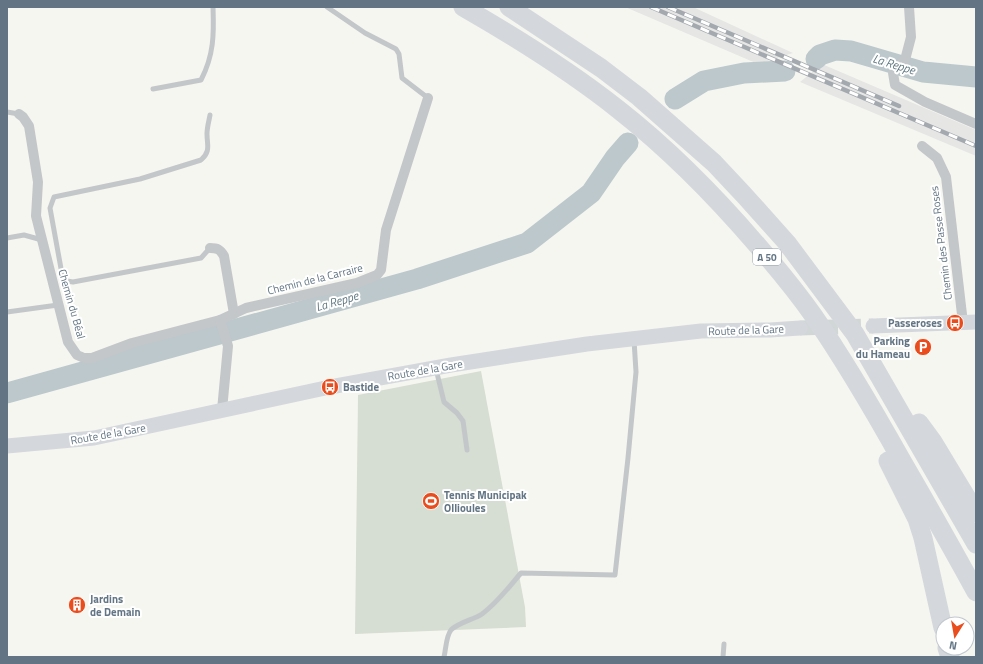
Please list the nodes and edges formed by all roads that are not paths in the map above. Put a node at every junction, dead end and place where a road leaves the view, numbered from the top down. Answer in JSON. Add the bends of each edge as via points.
{"nodes":[{"id":1,"x":213,"y":7,"type":"edge"},
{"id":2,"x":328,"y":7,"type":"edge"},
{"id":3,"x":463,"y":7,"type":"edge"},
{"id":4,"x":509,"y":7,"type":"edge"},
{"id":5,"x":909,"y":7,"type":"edge"},
{"id":6,"x":154,"y":89,"type":"dead end"},
{"id":7,"x":428,"y":98,"type":"joint"},
{"id":8,"x":7,"y":112,"type":"edge"},
{"id":9,"x":19,"y":114,"type":"joint"},
{"id":10,"x":210,"y":115,"type":"dead end"},
{"id":11,"x":976,"y":124,"type":"edge"},
{"id":12,"x":922,"y":146,"type":"dead end"},
{"id":13,"x":7,"y":238,"type":"edge"},
{"id":14,"x":42,"y":240,"type":"junction"},
{"id":15,"x":210,"y":248,"type":"joint"},
{"id":16,"x":58,"y":305,"type":"junction"},
{"id":17,"x":7,"y":312,"type":"edge"},
{"id":18,"x":234,"y":314,"type":"junction"},
{"id":19,"x":220,"y":320,"type":"junction"},
{"id":20,"x":969,"y":322,"type":"edge"},
{"id":21,"x":873,"y":326,"type":"tunnel mouth"},
{"id":22,"x":800,"y":328,"type":"tunnel mouth"},
{"id":23,"x":634,"y":339,"type":"junction"},
{"id":24,"x":872,"y":362,"type":"junction"},
{"id":25,"x":436,"y":368,"type":"junction"},
{"id":26,"x":868,"y":401,"type":"junction"},
{"id":27,"x":222,"y":410,"type":"junction"},
{"id":28,"x":7,"y":446,"type":"edge"},
{"id":29,"x":468,"y":450,"type":"dead end"},
{"id":30,"x":976,"y":513,"type":"edge"},
{"id":31,"x":976,"y":544,"type":"edge"},
{"id":32,"x":976,"y":592,"type":"edge"},
{"id":33,"x":940,"y":616,"type":"edge"},
{"id":34,"x":724,"y":644,"type":"dead end"},
{"id":35,"x":444,"y":657,"type":"edge"},
{"id":36,"x":723,"y":657,"type":"edge"}],
"edges":[{"from":1,"to":6,"type":"lane","via":[[214,40],[202,80]]},
{"from":2,"to":7,"type":"lane","via":[[365,33],[396,49],[400,54],[402,78]]},
{"from":3,"to":26,"type":"highway","number":"A 50","via":[[540,53],[580,81],[620,111],[700,183],[779,270],[812,313]]},
{"from":4,"to":24,"type":"highway","number":"A 50","via":[[601,68],[639,97],[714,163],[786,243],[850,328]]},
{"from":5,"to":11,"type":"street","via":[[911,37],[905,60],[893,73],[895,85]]},
{"from":7,"to":18,"type":"street","name":"Chemin de la Carraire","via":[[386,230],[381,270],[377,275],[357,283],[246,308]]},
{"from":8,"to":9,"type":"lane"},
{"from":9,"to":14,"type":"street","name":"Chemin du Béal","via":[[29,126],[38,182],[36,216]]},
{"from":10,"to":15,"type":"lane","via":[[207,132],[208,150],[202,160],[140,179],[54,197],[50,208],[62,274],[67,281],[184,262],[201,258]]},
{"from":12,"to":20,"type":"street","name":"Chemin des Passe Roses","via":[[937,158],[946,177]]},
{"from":13,"to":14,"type":"lane","via":[[24,235]]},
{"from":14,"to":16,"type":"street","name":"Chemin du Béal"},
{"from":15,"to":18,"type":"street","via":[[217,248],[224,256]]},
{"from":16,"to":17,"type":"lane"},
{"from":16,"to":19,"type":"street","name":"Chemin du Béal","via":[[68,342],[77,355],[84,358],[92,358],[132,343]]},
{"from":18,"to":19,"type":"street","name":"Chemin de la Carraire"},
{"from":19,"to":27,"type":"street","via":[[228,346]]},
{"from":20,"to":21,"type":"street"},
{"from":22,"to":23,"type":"street","name":"Route de la Gare","via":[[701,331]]},
{"from":23,"to":25,"type":"street","name":"Route de la Gare"},
{"from":23,"to":35,"type":"lane","via":[[636,372],[615,576],[521,573],[490,608],[451,630]]},
{"from":24,"to":30,"type":"highway","via":[[933,442]]},
{"from":24,"to":31,"type":"highway","number":"A 50"},
{"from":25,"to":27,"type":"street","name":"Route de la Gare"},
{"from":25,"to":29,"type":"lane","via":[[444,402],[463,421]]},
{"from":26,"to":32,"type":"highway","number":"A 50"},
{"from":26,"to":33,"type":"highway","via":[[887,457],[917,519]]},
{"from":27,"to":28,"type":"street","name":"Route de la Gare","via":[[94,438]]},
{"from":34,"to":36,"type":"lane"}]}
